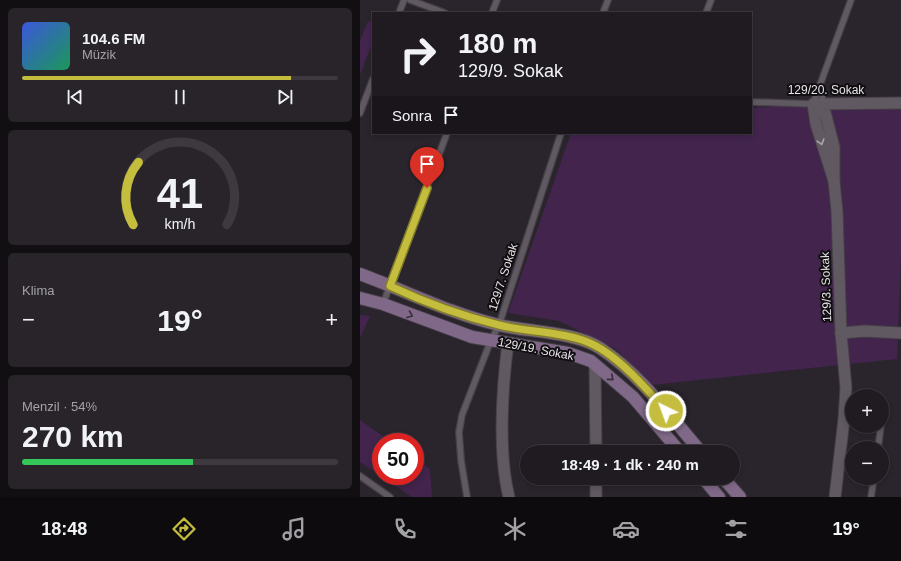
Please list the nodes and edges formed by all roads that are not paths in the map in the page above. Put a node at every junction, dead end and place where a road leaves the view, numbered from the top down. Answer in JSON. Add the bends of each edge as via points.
{"nodes":[{"id":1,"x":404,"y":0,"type":"edge"},
{"id":2,"x":410,"y":0,"type":"edge"},
{"id":3,"x":496,"y":0,"type":"edge"},
{"id":4,"x":608,"y":0,"type":"edge"},
{"id":5,"x":711,"y":0,"type":"edge"},
{"id":6,"x":851,"y":0,"type":"edge"},
{"id":7,"x":399,"y":12,"type":"edge"},
{"id":8,"x":442,"y":12,"type":"edge"},
{"id":9,"x":492,"y":12,"type":"edge"},
{"id":10,"x":603,"y":12,"type":"edge"},
{"id":11,"x":706,"y":12,"type":"edge"},
{"id":12,"x":372,"y":82,"type":"edge"},
{"id":13,"x":821,"y":84,"type":"junction"},
{"id":14,"x":752,"y":102,"type":"edge"},
{"id":15,"x":901,"y":103,"type":"edge"},
{"id":16,"x":818,"y":104,"type":"junction"},
{"id":17,"x":360,"y":113,"type":"edge"},
{"id":18,"x":447,"y":134,"type":"edge"},
{"id":19,"x":561,"y":134,"type":"edge"},
{"id":20,"x":360,"y":274,"type":"edge"},
{"id":21,"x":390,"y":286,"type":"junction"},
{"id":22,"x":360,"y":298,"type":"edge"},
{"id":23,"x":383,"y":304,"type":"junction"},
{"id":24,"x":499,"y":325,"type":"junction"},
{"id":25,"x":841,"y":332,"type":"junction"},
{"id":26,"x":901,"y":332,"type":"edge"},
{"id":27,"x":491,"y":340,"type":"junction"},
{"id":28,"x":508,"y":343,"type":"junction"},
{"id":29,"x":595,"y":365,"type":"junction"},
{"id":30,"x":596,"y":445,"type":"edge"},
{"id":31,"x":674,"y":445,"type":"edge"},
{"id":32,"x":695,"y":445,"type":"edge"},
{"id":33,"x":360,"y":476,"type":"edge"},
{"id":34,"x":596,"y":485,"type":"edge"},
{"id":35,"x":709,"y":485,"type":"edge"},
{"id":36,"x":729,"y":485,"type":"edge"},
{"id":37,"x":873,"y":485,"type":"edge"},
{"id":38,"x":390,"y":497,"type":"edge"},
{"id":39,"x":467,"y":497,"type":"edge"},
{"id":40,"x":509,"y":497,"type":"edge"},
{"id":41,"x":596,"y":497,"type":"edge"},
{"id":42,"x":719,"y":497,"type":"edge"},
{"id":43,"x":740,"y":497,"type":"edge"},
{"id":44,"x":835,"y":497,"type":"edge"},
{"id":45,"x":871,"y":497,"type":"edge"}],
"edges":[{"from":1,"to":7,"type":"lane"},
{"from":2,"to":8,"type":"lane"},
{"from":3,"to":9,"type":"lane"},
{"from":4,"to":10,"type":"lane"},
{"from":5,"to":11,"type":"lane"},
{"from":6,"to":13,"type":"lane","name":"129/3. Sokak"},
{"from":12,"to":17,"type":"lane"},
{"from":13,"to":16,"type":"lane","name":"129/3. Sokak"},
{"from":13,"to":16,"type":"lane","name":"129/3. Sokak"},
{"from":14,"to":16,"type":"lane","name":"129/20. Sokak"},
{"from":15,"to":16,"type":"street","name":"129/20. Sokak"},
{"from":16,"to":25,"type":"street","name":"129/3. Sokak","via":[[816,124],[834,181]]},
{"from":18,"to":21,"type":"lane"},
{"from":19,"to":24,"type":"lane","name":"129/7. Sokak"},
{"from":20,"to":21,"type":"main road","name":"129/19. Sokak"},
{"from":21,"to":23,"type":"lane"},
{"from":21,"to":24,"type":"main road","name":"129/19. Sokak"},
{"from":22,"to":23,"type":"main road","name":"129/19. Sokak"},
{"from":23,"to":27,"type":"main road","name":"129/19. Sokak","one_way":true,"via":[[472,337]]},
{"from":24,"to":27,"type":"lane","name":"129/7. Sokak"},
{"from":24,"to":32,"type":"main road","name":"129/19. Sokak","via":[[578,339],[601,349],[641,384]]},
{"from":25,"to":26,"type":"street","name":"129/3. Sokak"},
{"from":25,"to":44,"type":"street","via":[[846,388]]},
{"from":27,"to":28,"type":"main road","name":"129/19. Sokak"},
{"from":27,"to":39,"type":"lane","name":"129/7. Sokak","via":[[462,415],[459,432]]},
{"from":28,"to":29,"type":"main road","name":"129/19. Sokak","via":[[568,353],[591,361]]},
{"from":28,"to":40,"type":"street","via":[[503,448],[504,479]]},
{"from":29,"to":30,"type":"street"},
{"from":29,"to":31,"type":"main road","name":"129/19. Sokak","one_way":true,"via":[[633,397]]},
{"from":33,"to":38,"type":"lane"},
{"from":34,"to":41,"type":"street"},
{"from":35,"to":42,"type":"main road"},
{"from":36,"to":43,"type":"main road"},
{"from":37,"to":45,"type":"lane"}]}
